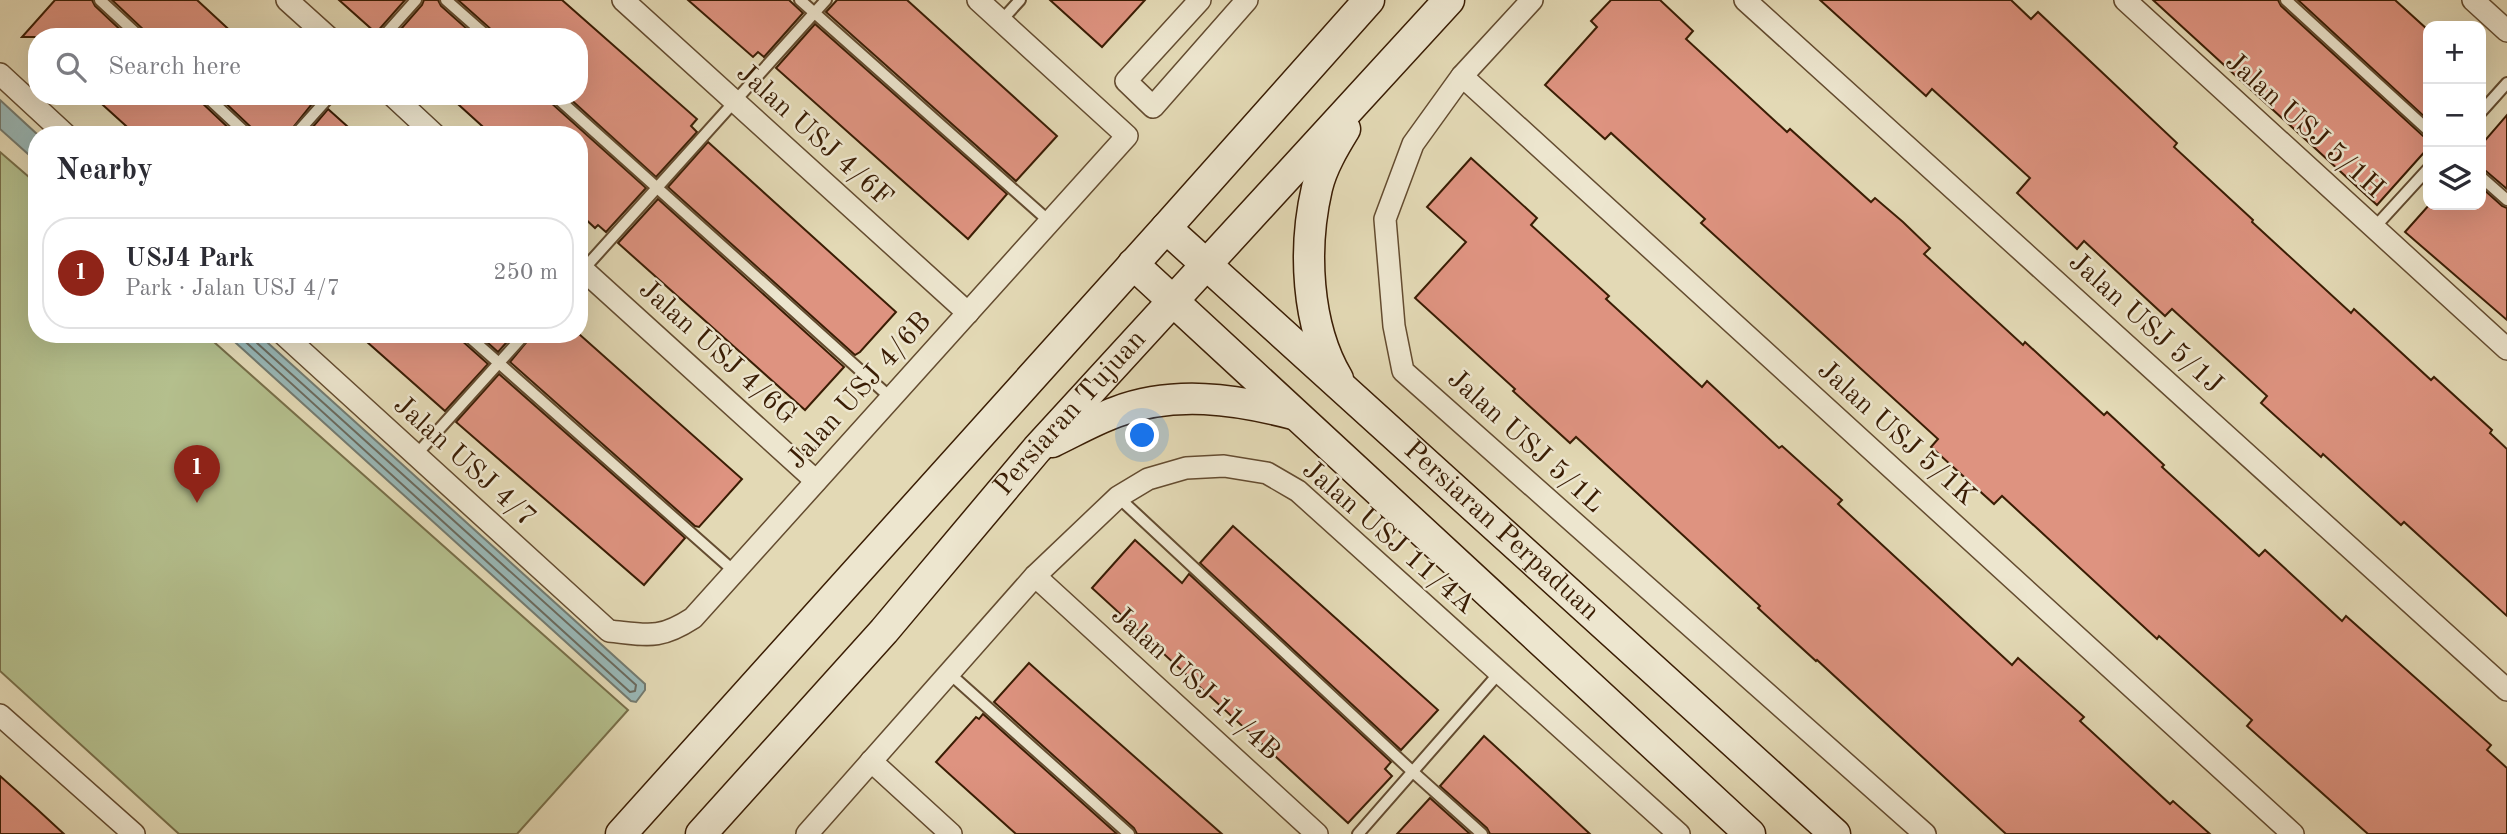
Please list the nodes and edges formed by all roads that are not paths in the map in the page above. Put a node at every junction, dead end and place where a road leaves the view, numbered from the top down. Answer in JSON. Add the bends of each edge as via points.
{"nodes":[{"id":1,"x":100,"y":0,"type":"edge"},
{"id":2,"x":288,"y":0,"type":"edge"},
{"id":3,"x":416,"y":0,"type":"edge"},
{"id":4,"x":446,"y":0,"type":"edge"},
{"id":5,"x":623,"y":0,"type":"edge"},
{"id":6,"x":800,"y":0,"type":"edge"},
{"id":7,"x":826,"y":0,"type":"edge"},
{"id":8,"x":978,"y":0,"type":"edge"},
{"id":9,"x":1020,"y":0,"type":"edge"},
{"id":10,"x":1200,"y":0,"type":"edge"},
{"id":11,"x":1247,"y":0,"type":"edge"},
{"id":12,"x":1368,"y":0,"type":"edge"},
{"id":13,"x":1449,"y":0,"type":"edge"},
{"id":14,"x":1532,"y":0,"type":"edge"},
{"id":15,"x":1745,"y":0,"type":"edge"},
{"id":16,"x":2125,"y":0,"type":"edge"},
{"id":17,"x":2286,"y":0,"type":"edge"},
{"id":18,"x":2473,"y":0,"type":"edge"},
{"id":19,"x":814,"y":13,"type":"junction"},
{"id":20,"x":1001,"y":21,"type":"junction"},
{"id":21,"x":130,"y":28,"type":"edge"},
{"id":22,"x":318,"y":28,"type":"edge"},
{"id":23,"x":391,"y":28,"type":"edge"},
{"id":24,"x":478,"y":28,"type":"edge"},
{"id":25,"x":2507,"y":31,"type":"edge"},
{"id":26,"x":0,"y":74,"type":"edge"},
{"id":27,"x":1379,"y":76,"type":"junction"},
{"id":28,"x":1462,"y":76,"type":"junction"},
{"id":29,"x":2507,"y":83,"type":"edge"},
{"id":30,"x":28,"y":100,"type":"edge"},
{"id":31,"x":735,"y":102,"type":"junction"},
{"id":32,"x":34,"y":105,"type":"edge"},
{"id":33,"x":215,"y":105,"type":"edge"},
{"id":34,"x":322,"y":105,"type":"edge"},
{"id":35,"x":403,"y":105,"type":"edge"},
{"id":36,"x":565,"y":105,"type":"edge"},
{"id":37,"x":2486,"y":106,"type":"edge"},
{"id":38,"x":2423,"y":125,"type":"edge"},
{"id":39,"x":56,"y":126,"type":"edge"},
{"id":40,"x":238,"y":126,"type":"edge"},
{"id":41,"x":303,"y":126,"type":"edge"},
{"id":42,"x":425,"y":126,"type":"edge"},
{"id":43,"x":2423,"y":174,"type":"edge"},
{"id":44,"x":2486,"y":181,"type":"edge"},
{"id":45,"x":657,"y":187,"type":"junction"},
{"id":46,"x":2507,"y":200,"type":"edge"},
{"id":47,"x":1050,"y":222,"type":"junction"},
{"id":48,"x":1166,"y":228,"type":"junction"},
{"id":49,"x":2374,"y":228,"type":"junction"},
{"id":50,"x":588,"y":262,"type":"edge"},
{"id":51,"x":1133,"y":264,"type":"junction"},
{"id":52,"x":1204,"y":264,"type":"junction"},
{"id":53,"x":588,"y":276,"type":"edge"},
{"id":54,"x":1172,"y":300,"type":"junction"},
{"id":55,"x":968,"y":313,"type":"junction"},
{"id":56,"x":293,"y":343,"type":"edge"},
{"id":57,"x":476,"y":343,"type":"edge"},
{"id":58,"x":517,"y":343,"type":"edge"},
{"id":59,"x":2507,"y":349,"type":"edge"},
{"id":60,"x":498,"y":364,"type":"junction"},
{"id":61,"x":1345,"y":392,"type":"junction"},
{"id":62,"x":891,"y":398,"type":"junction"},
{"id":63,"x":1297,"y":415,"type":"junction"},
{"id":64,"x":1037,"y":449,"type":"junction"},
{"id":65,"x":415,"y":456,"type":"junction"},
{"id":66,"x":816,"y":481,"type":"junction"},
{"id":67,"x":1118,"y":497,"type":"junction"},
{"id":68,"x":735,"y":572,"type":"junction"},
{"id":69,"x":1035,"y":576,"type":"junction"},
{"id":70,"x":609,"y":631,"type":"joint"},
{"id":71,"x":1500,"y":672,"type":"junction"},
{"id":72,"x":949,"y":673,"type":"junction"},
{"id":73,"x":2507,"y":690,"type":"edge"},
{"id":74,"x":0,"y":715,"type":"edge"},
{"id":75,"x":871,"y":761,"type":"junction"},
{"id":76,"x":1413,"y":772,"type":"junction"},
{"id":77,"x":134,"y":834,"type":"edge"},
{"id":78,"x":621,"y":834,"type":"edge"},
{"id":79,"x":701,"y":834,"type":"edge"},
{"id":80,"x":807,"y":834,"type":"edge"},
{"id":81,"x":951,"y":834,"type":"edge"},
{"id":82,"x":1129,"y":834,"type":"edge"},
{"id":83,"x":1317,"y":834,"type":"edge"},
{"id":84,"x":1357,"y":834,"type":"edge"},
{"id":85,"x":1482,"y":834,"type":"edge"},
{"id":86,"x":1679,"y":834,"type":"edge"},
{"id":87,"x":1751,"y":834,"type":"edge"},
{"id":88,"x":1835,"y":834,"type":"edge"},
{"id":89,"x":1925,"y":834,"type":"edge"},
{"id":90,"x":2293,"y":834,"type":"edge"}],
"edges":[{"from":1,"to":21,"type":"lane"},
{"from":2,"to":22,"type":"street"},
{"from":3,"to":23,"type":"lane"},
{"from":4,"to":24,"type":"lane"},
{"from":5,"to":31,"type":"street","name":"Jalan USJ 4/6F"},
{"from":6,"to":19,"type":"lane"},
{"from":7,"to":19,"type":"lane"},
{"from":8,"to":20,"type":"street"},
{"from":9,"to":20,"type":"lane"},
{"from":10,"to":11,"type":"street","via":[[1126,81],[1153,107]]},
{"from":12,"to":48,"type":"main road","name":"Persiaran Tujuan"},
{"from":13,"to":27,"type":"main road","name":"Persiaran Tujuan"},
{"from":14,"to":28,"type":"street","name":"Jalan USJ 5/1L"},
{"from":15,"to":73,"type":"street","name":"Jalan USJ 5/1J"},
{"from":16,"to":49,"type":"street","name":"Jalan USJ 5/1H"},
{"from":17,"to":38,"type":"lane"},
{"from":18,"to":25,"type":"street"},
{"from":19,"to":31,"type":"lane"},
{"from":19,"to":47,"type":"lane"},
{"from":20,"to":47,"type":"street","name":"Jalan USJ 4/6B","via":[[1127,136]]},
{"from":26,"to":30,"type":"street"},
{"from":27,"to":52,"type":"main road","name":"Persiaran Tujuan"},
{"from":27,"to":61,"type":"main road","via":[[1331,151],[1310,229],[1310,277],[1317,322],[1329,364]]},
{"from":28,"to":89,"type":"street","name":"Jalan USJ 5/1L","via":[[1413,144],[1385,219],[1394,326],[1403,371]]},
{"from":28,"to":90,"type":"street","name":"Jalan USJ 5/1K"},
{"from":29,"to":37,"type":"lane"},
{"from":31,"to":45,"type":"lane"},
{"from":31,"to":55,"type":"street","name":"Jalan USJ 4/6F"},
{"from":32,"to":39,"type":"street"},
{"from":33,"to":40,"type":"lane"},
{"from":34,"to":41,"type":"lane"},
{"from":35,"to":42,"type":"street"},
{"from":36,"to":45,"type":"lane"},
{"from":43,"to":49,"type":"lane"},
{"from":44,"to":46,"type":"lane"},
{"from":45,"to":50,"type":"lane"},
{"from":45,"to":62,"type":"lane"},
{"from":47,"to":55,"type":"street","name":"Jalan USJ 4/6B"},
{"from":48,"to":51,"type":"main road","name":"Persiaran Tujuan"},
{"from":48,"to":52,"type":"main road","name":"Persiaran Perpaduan"},
{"from":49,"to":59,"type":"street","name":"Jalan USJ 5/1H"},
{"from":51,"to":54,"type":"main road","name":"Persiaran Perpaduan"},
{"from":51,"to":78,"type":"main road","name":"Persiaran Tujuan"},
{"from":52,"to":54,"type":"main road","name":"Persiaran Tujuan"},
{"from":52,"to":61,"type":"main road","name":"Persiaran Perpaduan"},
{"from":53,"to":66,"type":"street","name":"Jalan USJ 4/6G"},
{"from":54,"to":63,"type":"main road","name":"Persiaran Perpaduan"},
{"from":54,"to":64,"type":"main road","name":"Persiaran Tujuan"},
{"from":55,"to":62,"type":"street","name":"Jalan USJ 4/6B"},
{"from":56,"to":65,"type":"street","name":"Jalan USJ 4/7"},
{"from":57,"to":60,"type":"lane"},
{"from":58,"to":60,"type":"lane"},
{"from":60,"to":65,"type":"lane"},
{"from":60,"to":68,"type":"lane"},
{"from":61,"to":88,"type":"main road","name":"Persiaran Perpaduan"},
{"from":62,"to":66,"type":"street","name":"Jalan USJ 4/6B"},
{"from":63,"to":64,"type":"main road","via":[[1217,399],[1154,402],[1116,412]]},
{"from":63,"to":87,"type":"main road","name":"Persiaran Perpaduan"},
{"from":64,"to":79,"type":"main road","name":"Persiaran Tujuan","via":[[884,631]]},
{"from":65,"to":70,"type":"street","name":"Jalan USJ 4/7"},
{"from":66,"to":68,"type":"street","name":"Jalan USJ 4/6B"},
{"from":67,"to":69,"type":"street","name":"Jalan USJ 11/4A"},
{"from":67,"to":71,"type":"street","name":"Jalan USJ 11/4A","via":[[1148,479],[1186,468],[1224,466],[1267,473],[1298,491]]},
{"from":67,"to":76,"type":"lane"},
{"from":68,"to":70,"type":"street","name":"Jalan USJ 4/6B","via":[[693,618],[673,631],[655,636]]},
{"from":69,"to":72,"type":"street","name":"Jalan USJ 11/4A"},
{"from":69,"to":83,"type":"street","name":"Jalan USJ 11/4B"},
{"from":71,"to":76,"type":"lane"},
{"from":71,"to":86,"type":"street","name":"Jalan USJ 11/4A"},
{"from":72,"to":75,"type":"street","name":"Jalan USJ 11/4A"},
{"from":72,"to":82,"type":"lane"},
{"from":74,"to":77,"type":"street"},
{"from":75,"to":80,"type":"street","name":"Jalan USJ 11/4A"},
{"from":75,"to":81,"type":"street"},
{"from":76,"to":84,"type":"lane"},
{"from":76,"to":85,"type":"lane"}]}
